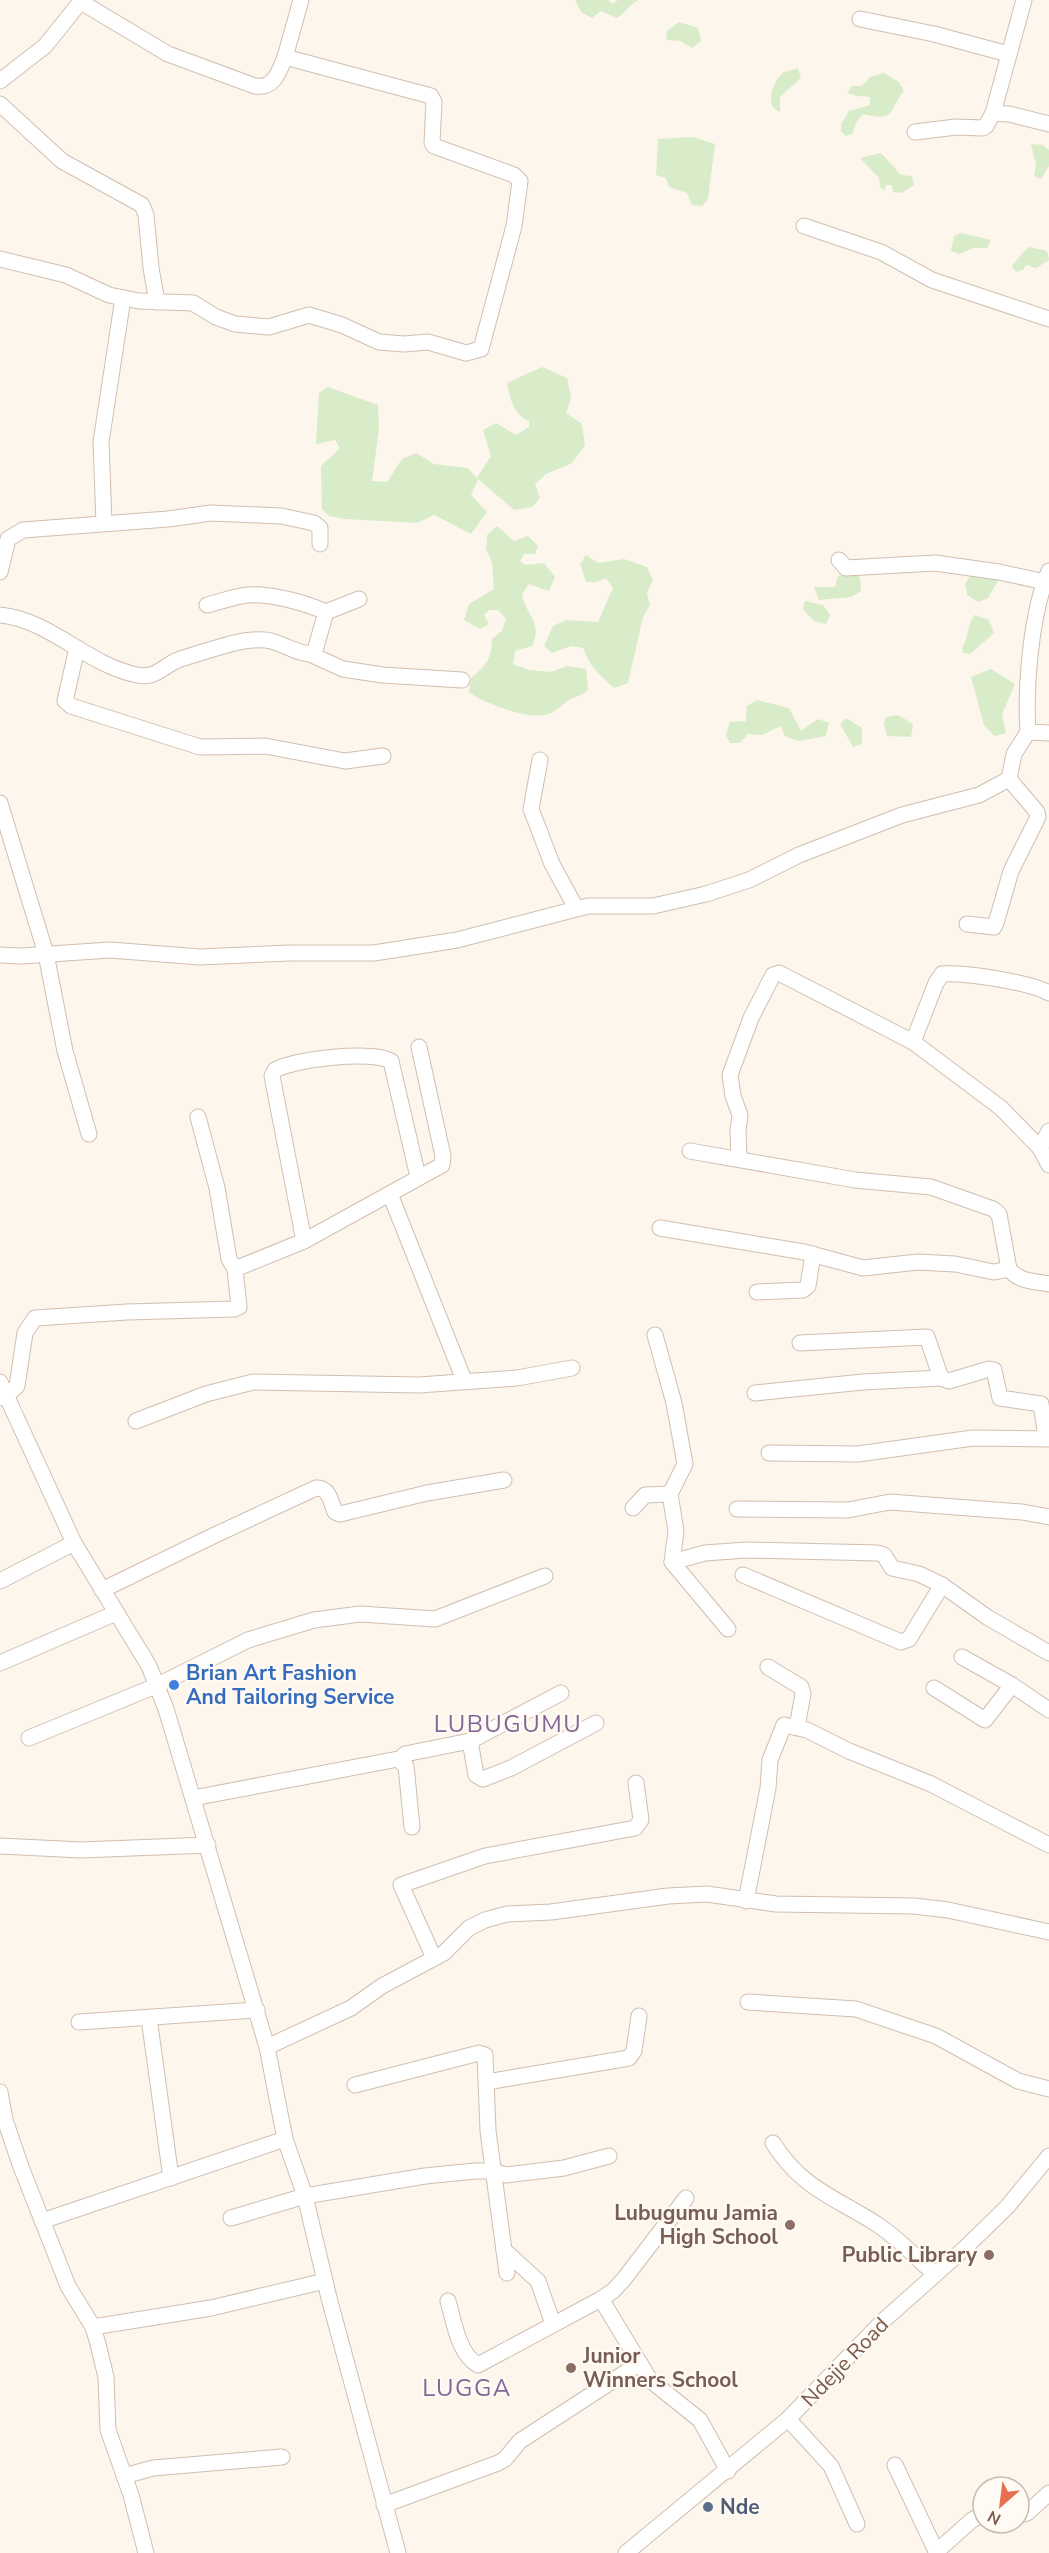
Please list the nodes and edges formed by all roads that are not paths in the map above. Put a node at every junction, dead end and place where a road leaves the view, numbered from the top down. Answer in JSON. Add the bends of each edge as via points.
{"nodes":[{"id":1,"x":301,"y":0,"type":"edge"},
{"id":2,"x":1024,"y":0,"type":"edge"},
{"id":3,"x":82,"y":1,"type":"edge"},
{"id":4,"x":860,"y":19,"type":"dead end"},
{"id":5,"x":1008,"y":54,"type":"junction"},
{"id":6,"x":285,"y":57,"type":"junction"},
{"id":7,"x":0,"y":81,"type":"edge"},
{"id":8,"x":0,"y":104,"type":"edge"},
{"id":9,"x":993,"y":112,"type":"junction"},
{"id":10,"x":1049,"y":124,"type":"edge"},
{"id":11,"x":915,"y":132,"type":"dead end"},
{"id":12,"x":804,"y":226,"type":"dead end"},
{"id":13,"x":0,"y":259,"type":"edge"},
{"id":14,"x":123,"y":298,"type":"junction"},
{"id":15,"x":158,"y":302,"type":"junction"},
{"id":16,"x":1049,"y":319,"type":"edge"},
{"id":17,"x":104,"y":523,"type":"junction"},
{"id":18,"x":320,"y":544,"type":"dead end"},
{"id":19,"x":839,"y":560,"type":"dead end"},
{"id":20,"x":0,"y":572,"type":"edge"},
{"id":21,"x":1047,"y":576,"type":"edge"},
{"id":22,"x":359,"y":599,"type":"dead end"},
{"id":23,"x":207,"y":605,"type":"dead end"},
{"id":24,"x":326,"y":612,"type":"junction"},
{"id":25,"x":0,"y":615,"type":"edge"},
{"id":26,"x":77,"y":648,"type":"junction"},
{"id":27,"x":312,"y":655,"type":"junction"},
{"id":28,"x":462,"y":680,"type":"dead end"},
{"id":29,"x":1028,"y":732,"type":"junction"},
{"id":30,"x":1049,"y":733,"type":"edge"},
{"id":31,"x":383,"y":756,"type":"dead end"},
{"id":32,"x":540,"y":760,"type":"dead end"},
{"id":33,"x":1009,"y":779,"type":"junction"},
{"id":34,"x":0,"y":803,"type":"edge"},
{"id":35,"x":576,"y":909,"type":"junction"},
{"id":36,"x":967,"y":924,"type":"dead end"},
{"id":37,"x":46,"y":954,"type":"junction"},
{"id":38,"x":0,"y":955,"type":"edge"},
{"id":39,"x":1049,"y":993,"type":"edge"},
{"id":40,"x":913,"y":1042,"type":"junction"},
{"id":41,"x":419,"y":1047,"type":"dead end"},
{"id":42,"x":198,"y":1117,"type":"dead end"},
{"id":43,"x":1049,"y":1131,"type":"edge"},
{"id":44,"x":89,"y":1134,"type":"dead end"},
{"id":45,"x":1040,"y":1148,"type":"junction"},
{"id":46,"x":690,"y":1151,"type":"dead end"},
{"id":47,"x":739,"y":1158,"type":"junction"},
{"id":48,"x":1049,"y":1165,"type":"edge"},
{"id":49,"x":418,"y":1177,"type":"junction"},
{"id":50,"x":390,"y":1194,"type":"junction"},
{"id":51,"x":660,"y":1228,"type":"dead end"},
{"id":52,"x":304,"y":1241,"type":"junction"},
{"id":53,"x":813,"y":1254,"type":"junction"},
{"id":54,"x":235,"y":1269,"type":"junction"},
{"id":55,"x":1009,"y":1269,"type":"junction"},
{"id":56,"x":1049,"y":1284,"type":"edge"},
{"id":57,"x":757,"y":1292,"type":"dead end"},
{"id":58,"x":655,"y":1335,"type":"dead end"},
{"id":59,"x":800,"y":1343,"type":"dead end"},
{"id":60,"x":572,"y":1368,"type":"dead end"},
{"id":61,"x":940,"y":1378,"type":"junction"},
{"id":62,"x":464,"y":1380,"type":"junction"},
{"id":63,"x":0,"y":1382,"type":"edge"},
{"id":64,"x":755,"y":1393,"type":"dead end"},
{"id":65,"x":3,"y":1397,"type":"edge"},
{"id":66,"x":136,"y":1421,"type":"dead end"},
{"id":67,"x":1047,"y":1438,"type":"edge"},
{"id":68,"x":769,"y":1453,"type":"dead end"},
{"id":69,"x":504,"y":1480,"type":"dead end"},
{"id":70,"x":670,"y":1494,"type":"junction"},
{"id":71,"x":633,"y":1508,"type":"dead end"},
{"id":72,"x":737,"y":1509,"type":"dead end"},
{"id":73,"x":1049,"y":1517,"type":"edge"},
{"id":74,"x":74,"y":1543,"type":"junction"},
{"id":75,"x":672,"y":1562,"type":"junction"},
{"id":76,"x":742,"y":1575,"type":"dead end"},
{"id":77,"x":545,"y":1576,"type":"dead end"},
{"id":78,"x":0,"y":1581,"type":"edge"},
{"id":79,"x":942,"y":1585,"type":"junction"},
{"id":80,"x":102,"y":1590,"type":"junction"},
{"id":81,"x":116,"y":1613,"type":"junction"},
{"id":82,"x":728,"y":1629,"type":"dead end"},
{"id":83,"x":1049,"y":1653,"type":"edge"},
{"id":84,"x":962,"y":1657,"type":"dead end"},
{"id":85,"x":0,"y":1663,"type":"edge"},
{"id":86,"x":768,"y":1667,"type":"dead end"},
{"id":87,"x":158,"y":1685,"type":"junction"},
{"id":88,"x":1012,"y":1685,"type":"junction"},
{"id":89,"x":934,"y":1688,"type":"dead end"},
{"id":90,"x":561,"y":1693,"type":"dead end"},
{"id":91,"x":1049,"y":1710,"type":"edge"},
{"id":92,"x":596,"y":1723,"type":"dead end"},
{"id":93,"x":797,"y":1726,"type":"junction"},
{"id":94,"x":29,"y":1738,"type":"dead end"},
{"id":95,"x":470,"y":1742,"type":"junction"},
{"id":96,"x":400,"y":1760,"type":"junction"},
{"id":97,"x":636,"y":1783,"type":"dead end"},
{"id":98,"x":193,"y":1798,"type":"junction"},
{"id":99,"x":412,"y":1827,"type":"dead end"},
{"id":100,"x":208,"y":1845,"type":"junction"},
{"id":101,"x":1049,"y":1845,"type":"edge"},
{"id":102,"x":0,"y":1846,"type":"edge"},
{"id":103,"x":746,"y":1901,"type":"junction"},
{"id":104,"x":1049,"y":1932,"type":"edge"},
{"id":105,"x":434,"y":1958,"type":"junction"},
{"id":106,"x":748,"y":2002,"type":"dead end"},
{"id":107,"x":256,"y":2010,"type":"junction"},
{"id":108,"x":639,"y":2016,"type":"dead end"},
{"id":109,"x":149,"y":2018,"type":"junction"},
{"id":110,"x":79,"y":2022,"type":"dead end"},
{"id":111,"x":267,"y":2047,"type":"junction"},
{"id":112,"x":487,"y":2082,"type":"junction"},
{"id":113,"x":355,"y":2085,"type":"dead end"},
{"id":114,"x":1049,"y":2089,"type":"edge"},
{"id":115,"x":0,"y":2092,"type":"edge"},
{"id":116,"x":5,"y":2135,"type":"edge"},
{"id":117,"x":285,"y":2139,"type":"junction"},
{"id":118,"x":773,"y":2143,"type":"dead end"},
{"id":119,"x":609,"y":2156,"type":"dead end"},
{"id":120,"x":1049,"y":2156,"type":"edge"},
{"id":121,"x":494,"y":2172,"type":"junction"},
{"id":122,"x":171,"y":2178,"type":"junction"},
{"id":123,"x":305,"y":2196,"type":"junction"},
{"id":124,"x":686,"y":2198,"type":"dead end"},
{"id":125,"x":231,"y":2218,"type":"dead end"},
{"id":126,"x":42,"y":2221,"type":"junction"},
{"id":127,"x":504,"y":2250,"type":"junction"},
{"id":128,"x":507,"y":2273,"type":"dead end"},
{"id":129,"x":934,"y":2274,"type":"junction"},
{"id":130,"x":325,"y":2280,"type":"junction"},
{"id":131,"x":601,"y":2299,"type":"junction"},
{"id":132,"x":448,"y":2301,"type":"dead end"},
{"id":133,"x":553,"y":2324,"type":"junction"},
{"id":134,"x":93,"y":2327,"type":"junction"},
{"id":135,"x":640,"y":2363,"type":"junction"},
{"id":136,"x":788,"y":2420,"type":"junction"},
{"id":137,"x":282,"y":2457,"type":"dead end"},
{"id":138,"x":895,"y":2465,"type":"dead end"},
{"id":139,"x":728,"y":2471,"type":"junction"},
{"id":140,"x":124,"y":2476,"type":"junction"},
{"id":141,"x":1049,"y":2493,"type":"edge"},
{"id":142,"x":384,"y":2505,"type":"junction"},
{"id":143,"x":1031,"y":2509,"type":"edge"},
{"id":144,"x":971,"y":2521,"type":"edge"},
{"id":145,"x":857,"y":2524,"type":"dead end"},
{"id":146,"x":146,"y":2553,"type":"edge"},
{"id":147,"x":398,"y":2553,"type":"edge"},
{"id":148,"x":626,"y":2553,"type":"edge"},
{"id":149,"x":937,"y":2553,"type":"edge"}],
"edges":[{"from":1,"to":6,"type":"street"},
{"from":2,"to":5,"type":"street"},
{"from":3,"to":6,"type":"street","via":[[168,54],[255,86],[271,83]]},
{"from":3,"to":7,"type":"street","via":[[45,46]]},
{"from":4,"to":5,"type":"street"},
{"from":5,"to":9,"type":"street"},
{"from":6,"to":15,"type":"street","via":[[429,95],[434,102],[434,146],[514,175],[520,181],[514,226],[481,348],[466,353],[428,342],[380,342],[309,315],[269,327],[235,324],[196,304]]},
{"from":8,"to":15,"type":"street","via":[[62,162],[142,205]]},
{"from":9,"to":10,"type":"street"},
{"from":9,"to":11,"type":"street","via":[[984,127]]},
{"from":12,"to":16,"type":"street","via":[[881,252],[932,280]]},
{"from":13,"to":14,"type":"street","via":[[66,275],[92,289]]},
{"from":14,"to":15,"type":"street"},
{"from":14,"to":17,"type":"street","via":[[101,442]]},
{"from":17,"to":18,"type":"street","via":[[211,513],[281,516],[318,525]]},
{"from":17,"to":20,"type":"street","via":[[17,532],[6,545]]},
{"from":19,"to":21,"type":"street","via":[[846,568],[935,563]]},
{"from":21,"to":29,"type":"street","via":[[1029,667]]},
{"from":22,"to":24,"type":"street"},
{"from":23,"to":24,"type":"street","via":[[261,595]]},
{"from":24,"to":27,"type":"street","via":[[316,653]]},
{"from":25,"to":26,"type":"street","via":[[32,622]]},
{"from":26,"to":27,"type":"street","via":[[139,676],[165,670],[175,661],[232,643],[271,641]]},
{"from":26,"to":31,"type":"street","via":[[66,693],[65,702],[70,706],[200,747],[265,746],[345,760]]},
{"from":27,"to":28,"type":"street","via":[[343,669]]},
{"from":29,"to":30,"type":"street"},
{"from":29,"to":33,"type":"street","via":[[1014,754]]},
{"from":32,"to":35,"type":"street","via":[[531,809],[552,864]]},
{"from":33,"to":35,"type":"street","via":[[978,795],[902,815],[799,855],[749,880],[706,894],[653,906]]},
{"from":33,"to":36,"type":"street","via":[[1038,818],[1011,871],[994,927]]},
{"from":34,"to":37,"type":"street"},
{"from":35,"to":37,"type":"street","via":[[457,940],[374,952],[200,957],[110,950]]},
{"from":37,"to":38,"type":"street"},
{"from":37,"to":44,"type":"street","via":[[65,1051]]},
{"from":39,"to":40,"type":"street","via":[[955,973],[942,974]]},
{"from":40,"to":45,"type":"street","via":[[1001,1108]]},
{"from":40,"to":47,"type":"street","via":[[780,973],[773,975],[751,1018],[730,1075],[740,1115]]},
{"from":41,"to":49,"type":"street","via":[[443,1160],[440,1166]]},
{"from":42,"to":54,"type":"street","via":[[218,1188],[229,1259]]},
{"from":43,"to":45,"type":"street"},
{"from":45,"to":48,"type":"street"},
{"from":46,"to":47,"type":"street"},
{"from":47,"to":55,"type":"street","via":[[855,1180],[931,1187],[993,1209],[1000,1216]]},
{"from":49,"to":50,"type":"street"},
{"from":49,"to":52,"type":"street","via":[[391,1061],[355,1056],[298,1061],[275,1070],[272,1076]]},
{"from":50,"to":52,"type":"street"},
{"from":50,"to":62,"type":"street"},
{"from":51,"to":53,"type":"street"},
{"from":52,"to":54,"type":"street"},
{"from":53,"to":55,"type":"street","via":[[863,1268],[918,1262],[955,1263],[994,1272]]},
{"from":53,"to":57,"type":"street","via":[[808,1286],[803,1290]]},
{"from":54,"to":65,"type":"street","via":[[240,1305],[236,1309],[35,1318],[25,1333],[19,1383]]},
{"from":55,"to":56,"type":"street","via":[[1021,1279]]},
{"from":58,"to":70,"type":"street","via":[[674,1403],[685,1464]]},
{"from":59,"to":61,"type":"street","via":[[927,1337]]},
{"from":60,"to":62,"type":"street","via":[[517,1378]]},
{"from":61,"to":64,"type":"street"},
{"from":61,"to":67,"type":"street","via":[[949,1381],[994,1370],[1000,1398],[1041,1404]]},
{"from":62,"to":66,"type":"street","via":[[420,1385],[253,1382],[206,1394]]},
{"from":63,"to":65,"type":"street"},
{"from":65,"to":74,"type":"street"},
{"from":67,"to":68,"type":"street","via":[[973,1438],[858,1454]]},
{"from":69,"to":80,"type":"street","via":[[427,1492],[339,1514],[327,1491],[316,1488]]},
{"from":70,"to":71,"type":"street","via":[[645,1495]]},
{"from":70,"to":75,"type":"street","via":[[676,1531]]},
{"from":72,"to":73,"type":"street","via":[[848,1510],[890,1502]]},
{"from":74,"to":78,"type":"street"},
{"from":74,"to":80,"type":"street"},
{"from":75,"to":79,"type":"street","via":[[705,1553],[746,1550],[878,1553],[897,1571],[919,1574]]},
{"from":75,"to":82,"type":"street"},
{"from":76,"to":79,"type":"street","via":[[901,1642],[909,1639]]},
{"from":77,"to":87,"type":"street","via":[[435,1619],[360,1614],[314,1620],[248,1640]]},
{"from":79,"to":83,"type":"street"},
{"from":80,"to":81,"type":"street"},
{"from":81,"to":85,"type":"street"},
{"from":81,"to":87,"type":"street"},
{"from":84,"to":88,"type":"street"},
{"from":86,"to":93,"type":"street","via":[[801,1687]]},
{"from":87,"to":94,"type":"street"},
{"from":87,"to":98,"type":"street"},
{"from":88,"to":89,"type":"street","via":[[985,1720]]},
{"from":88,"to":91,"type":"street"},
{"from":90,"to":95,"type":"street"},
{"from":92,"to":95,"type":"street","via":[[483,1779],[476,1774]]},
{"from":93,"to":101,"type":"street","via":[[931,1784]]},
{"from":93,"to":103,"type":"street","via":[[784,1725],[770,1760]]},
{"from":95,"to":96,"type":"street","via":[[405,1754]]},
{"from":96,"to":98,"type":"street"},
{"from":96,"to":99,"type":"street","via":[[406,1766]]},
{"from":97,"to":105,"type":"street","via":[[641,1820],[635,1827],[484,1857],[401,1885]]},
{"from":98,"to":100,"type":"street"},
{"from":100,"to":102,"type":"street","via":[[81,1850]]},
{"from":100,"to":107,"type":"street"},
{"from":103,"to":104,"type":"street","via":[[948,1910]]},
{"from":103,"to":105,"type":"street","via":[[707,1894],[668,1896],[507,1914],[469,1928]]},
{"from":105,"to":111,"type":"street","via":[[351,2008]]},
{"from":106,"to":114,"type":"street","via":[[856,2009],[936,2036],[1018,2081]]},
{"from":107,"to":109,"type":"street"},
{"from":107,"to":111,"type":"street"},
{"from":108,"to":112,"type":"street","via":[[634,2051],[629,2058]]},
{"from":109,"to":110,"type":"street"},
{"from":109,"to":122,"type":"street"},
{"from":111,"to":117,"type":"street"},
{"from":112,"to":113,"type":"street","via":[[485,2055],[479,2052]]},
{"from":112,"to":121,"type":"street"},
{"from":115,"to":116,"type":"street"},
{"from":116,"to":126,"type":"street"},
{"from":117,"to":122,"type":"street"},
{"from":117,"to":123,"type":"street"},
{"from":118,"to":129,"type":"street","via":[[800,2177],[879,2226]]},
{"from":119,"to":121,"type":"street","via":[[564,2168],[506,2175]]},
{"from":120,"to":129,"type":"street","name":"Ndejje Road","via":[[1007,2207]]},
{"from":121,"to":123,"type":"street","via":[[425,2176]]},
{"from":121,"to":127,"type":"street"},
{"from":122,"to":126,"type":"street"},
{"from":123,"to":125,"type":"street"},
{"from":123,"to":130,"type":"street"},
{"from":124,"to":131,"type":"street","via":[[624,2279]]},
{"from":126,"to":134,"type":"street","via":[[68,2286]]},
{"from":127,"to":128,"type":"street"},
{"from":127,"to":133,"type":"street","via":[[538,2281]]},
{"from":129,"to":136,"type":"street","name":"Ndejje Road"},
{"from":130,"to":134,"type":"street","via":[[189,2312]]},
{"from":130,"to":142,"type":"street"},
{"from":131,"to":133,"type":"street"},
{"from":131,"to":135,"type":"street"},
{"from":132,"to":133,"type":"street","via":[[462,2345],[478,2365]]},
{"from":134,"to":140,"type":"street","via":[[106,2377],[108,2430]]},
{"from":135,"to":139,"type":"street","via":[[653,2383],[700,2421]]},
{"from":135,"to":142,"type":"street","via":[[520,2441],[498,2463]]},
{"from":136,"to":139,"type":"street","name":"Ndejje Road"},
{"from":136,"to":145,"type":"street","via":[[831,2466]]},
{"from":137,"to":140,"type":"street","via":[[153,2468]]},
{"from":138,"to":149,"type":"street"},
{"from":139,"to":148,"type":"street","name":"Ndejje Road"},
{"from":140,"to":146,"type":"street"},
{"from":141,"to":143,"type":"street"},
{"from":142,"to":147,"type":"street"},
{"from":144,"to":149,"type":"street"}]}
